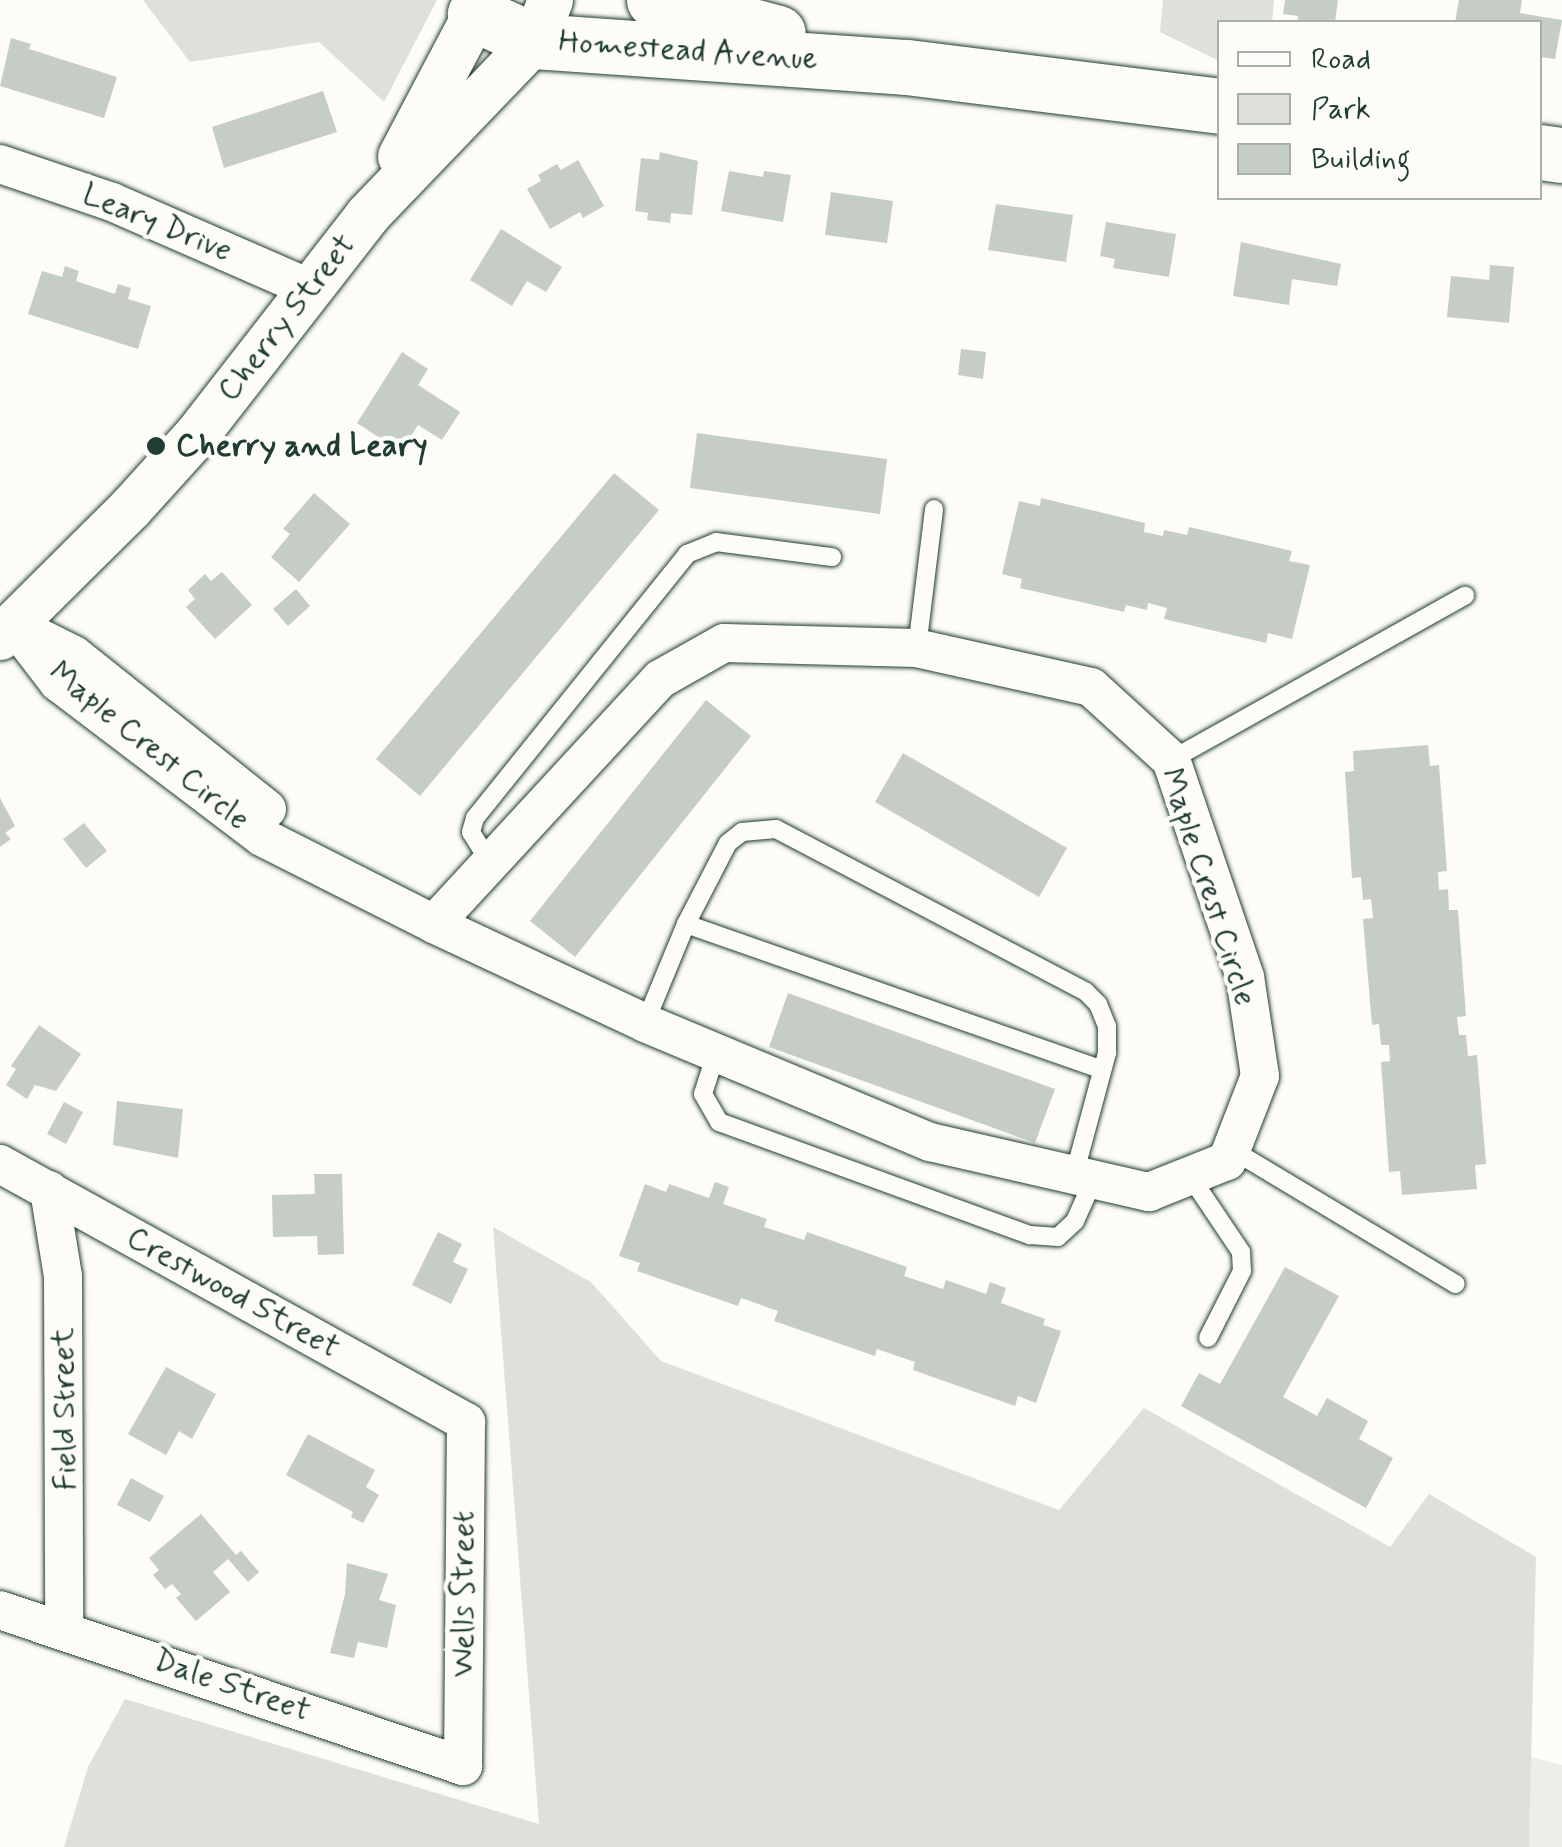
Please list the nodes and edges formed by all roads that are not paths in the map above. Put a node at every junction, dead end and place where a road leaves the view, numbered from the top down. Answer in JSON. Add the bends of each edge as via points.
{"nodes":[{"id":1,"x":654,"y":0,"type":"edge"},
{"id":2,"x":479,"y":7,"type":"edge"},
{"id":3,"x":542,"y":20,"type":"edge"},
{"id":4,"x":907,"y":67,"type":"junction"},
{"id":5,"x":1217,"y":106,"type":"edge"},
{"id":6,"x":0,"y":164,"type":"edge"},
{"id":7,"x":367,"y":215,"type":"junction"},
{"id":8,"x":311,"y":289,"type":"junction"},
{"id":9,"x":934,"y":509,"type":"dead end"},
{"id":10,"x":832,"y":557,"type":"dead end"},
{"id":11,"x":1466,"y":596,"type":"dead end"},
{"id":12,"x":7,"y":632,"type":"edge"},
{"id":13,"x":917,"y":648,"type":"junction"},
{"id":14,"x":1170,"y":760,"type":"junction"},
{"id":15,"x":489,"y":861,"type":"junction"},
{"id":16,"x":434,"y":924,"type":"junction"},
{"id":17,"x":686,"y":924,"type":"junction"},
{"id":18,"x":645,"y":1023,"type":"junction"},
{"id":19,"x":716,"y":1053,"type":"junction"},
{"id":20,"x":1102,"y":1070,"type":"junction"},
{"id":21,"x":1232,"y":1149,"type":"junction"},
{"id":22,"x":0,"y":1164,"type":"edge"},
{"id":23,"x":1190,"y":1176,"type":"junction"},
{"id":24,"x":1084,"y":1177,"type":"junction"},
{"id":25,"x":49,"y":1190,"type":"junction"},
{"id":26,"x":1456,"y":1284,"type":"dead end"},
{"id":27,"x":1208,"y":1338,"type":"dead end"},
{"id":28,"x":466,"y":1422,"type":"joint"},
{"id":29,"x":0,"y":1610,"type":"edge"},
{"id":30,"x":64,"y":1628,"type":"junction"},
{"id":31,"x":462,"y":1766,"type":"joint"}],
"edges":[{"from":1,"to":4,"type":"main road","name":"Homestead Avenue"},
{"from":2,"to":3,"type":"main road","name":"Homestead Avenue"},
{"from":2,"to":7,"type":"street","name":"Cherry Street"},
{"from":3,"to":4,"type":"main road","name":"Homestead Avenue"},
{"from":3,"to":7,"type":"street","name":"Cherry Street"},
{"from":4,"to":5,"type":"main road","name":"Homestead Avenue"},
{"from":6,"to":8,"type":"street","name":"Leary Drive","via":[[112,202]]},
{"from":7,"to":8,"type":"street","name":"Cherry Street"},
{"from":8,"to":12,"type":"street","name":"Cherry Street","via":[[196,435]]},
{"from":9,"to":13,"type":"lane"},
{"from":10,"to":15,"type":"lane","via":[[716,542],[688,554],[474,818],[471,832]]},
{"from":11,"to":14,"type":"lane"},
{"from":12,"to":16,"type":"street","name":"Maple Crest Circle","via":[[74,655],[274,815]]},
{"from":13,"to":14,"type":"street","name":"Maple Crest Circle","via":[[1091,687]]},
{"from":13,"to":15,"type":"street","name":"Maple Crest Circle","via":[[724,642],[660,679]]},
{"from":14,"to":21,"type":"street","name":"Maple Crest Circle","via":[[1245,977],[1260,1076]]},
{"from":15,"to":16,"type":"street","name":"Maple Crest Circle"},
{"from":16,"to":18,"type":"street","name":"Maple Crest Circle"},
{"from":17,"to":18,"type":"lane"},
{"from":17,"to":20,"type":"lane"},
{"from":17,"to":20,"type":"lane","via":[[728,843],[742,832],[776,830],[1086,992],[1107,1026]]},
{"from":18,"to":19,"type":"street","name":"Maple Crest Circle"},
{"from":19,"to":24,"type":"street","name":"Maple Crest Circle","via":[[930,1142]]},
{"from":19,"to":24,"type":"lane","via":[[703,1094],[719,1122],[1030,1235],[1058,1236],[1075,1221]]},
{"from":20,"to":24,"type":"lane"},
{"from":21,"to":23,"type":"street","name":"Maple Crest Circle","via":[[1227,1161]]},
{"from":21,"to":26,"type":"lane"},
{"from":22,"to":25,"type":"street","name":"Crestwood Street"},
{"from":23,"to":24,"type":"street","name":"Maple Crest Circle","via":[[1149,1192]]},
{"from":23,"to":27,"type":"lane","via":[[1241,1252],[1242,1271]]},
{"from":25,"to":28,"type":"street","name":"Crestwood Street"},
{"from":25,"to":30,"type":"street","name":"Field Street","via":[[63,1276]]},
{"from":28,"to":31,"type":"street","name":"Wells Street"},
{"from":29,"to":30,"type":"street","name":"Dale Street"},
{"from":30,"to":31,"type":"street","name":"Dale Street"}]}
